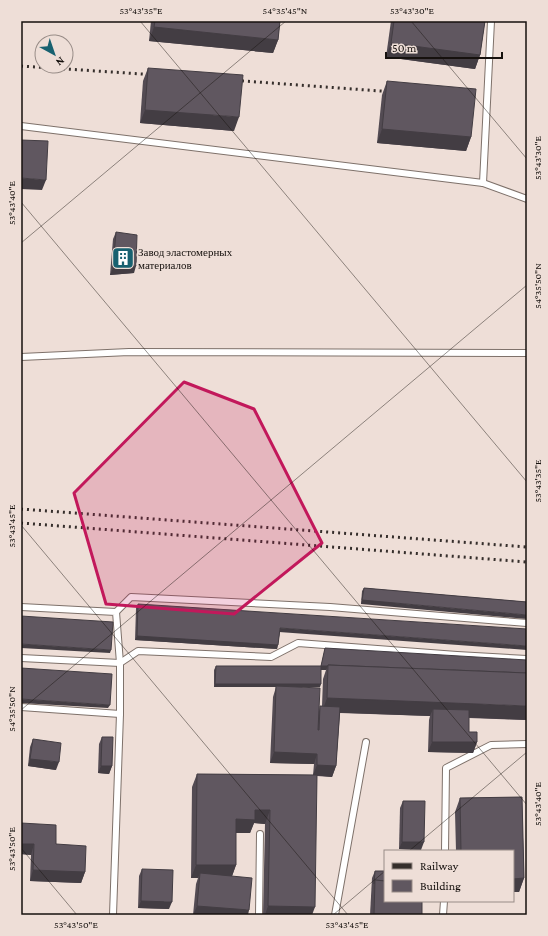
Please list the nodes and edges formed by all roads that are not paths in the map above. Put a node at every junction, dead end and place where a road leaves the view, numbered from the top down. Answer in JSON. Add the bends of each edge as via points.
{"nodes":[{"id":1,"x":492,"y":21,"type":"edge"},
{"id":2,"x":21,"y":126,"type":"edge"},
{"id":3,"x":483,"y":183,"type":"junction"},
{"id":4,"x":527,"y":199,"type":"edge"},
{"id":5,"x":527,"y":353,"type":"edge"},
{"id":6,"x":21,"y":357,"type":"edge"},
{"id":7,"x":21,"y":607,"type":"edge"},
{"id":8,"x":116,"y":612,"type":"junction"},
{"id":9,"x":527,"y":624,"type":"edge"},
{"id":10,"x":21,"y":658,"type":"edge"},
{"id":11,"x":527,"y":659,"type":"edge"},
{"id":12,"x":120,"y":663,"type":"junction"},
{"id":13,"x":21,"y":707,"type":"edge"},
{"id":14,"x":120,"y":714,"type":"junction"},
{"id":15,"x":366,"y":742,"type":"dead end"},
{"id":16,"x":527,"y":744,"type":"edge"},
{"id":17,"x":260,"y":834,"type":"dead end"},
{"id":18,"x":445,"y":850,"type":"edge"},
{"id":19,"x":444,"y":902,"type":"edge"},
{"id":20,"x":113,"y":915,"type":"edge"},
{"id":21,"x":259,"y":915,"type":"edge"},
{"id":22,"x":336,"y":915,"type":"edge"},
{"id":23,"x":443,"y":915,"type":"edge"}],
"edges":[{"from":1,"to":3,"type":"lane"},
{"from":2,"to":3,"type":"lane"},
{"from":3,"to":4,"type":"lane"},
{"from":5,"to":6,"type":"lane","via":[[128,352]]},
{"from":7,"to":8,"type":"lane"},
{"from":8,"to":9,"type":"lane","via":[[131,597],[330,607]]},
{"from":8,"to":12,"type":"lane"},
{"from":10,"to":12,"type":"lane"},
{"from":11,"to":12,"type":"lane","via":[[298,643],[271,657],[138,651]]},
{"from":12,"to":14,"type":"lane"},
{"from":13,"to":14,"type":"lane"},
{"from":14,"to":20,"type":"lane"},
{"from":15,"to":22,"type":"lane"},
{"from":16,"to":18,"type":"lane","via":[[491,745],[446,768]]},
{"from":17,"to":21,"type":"lane"},
{"from":19,"to":23,"type":"lane"}]}
